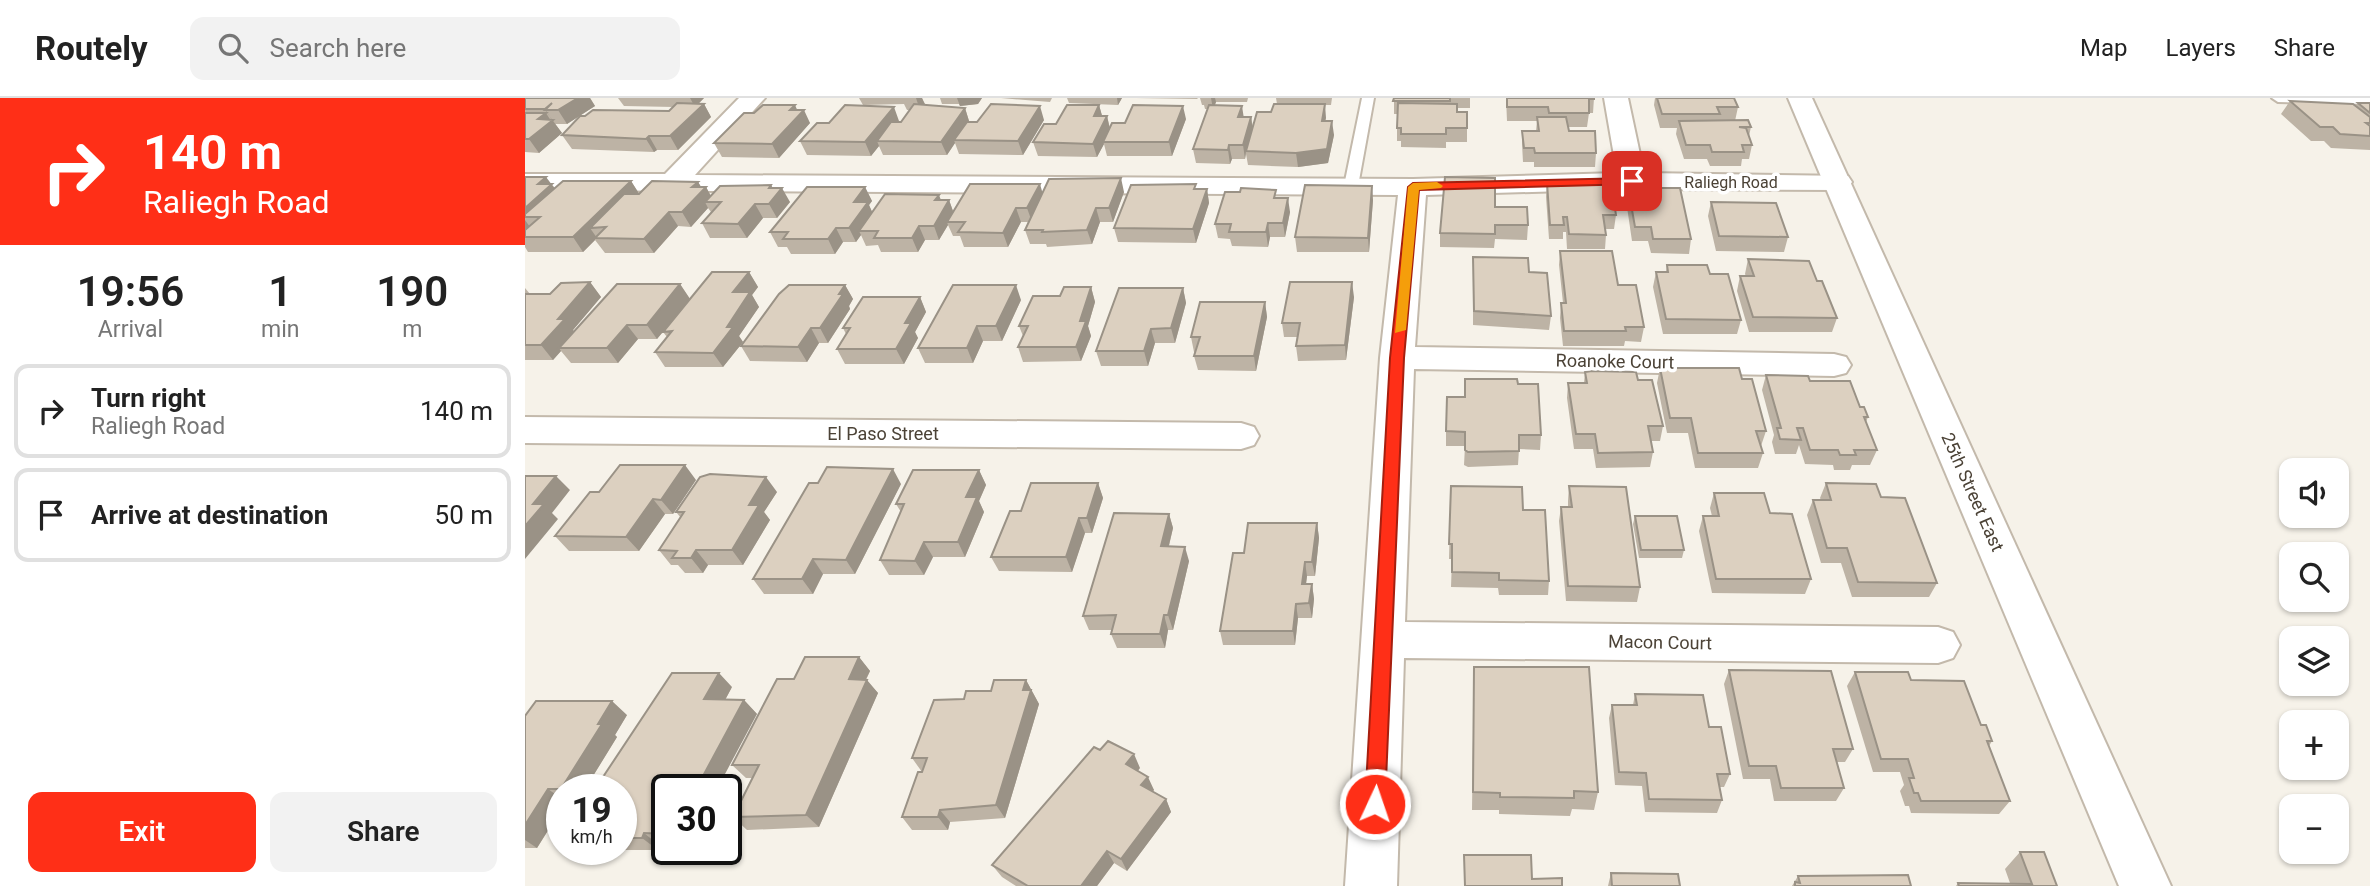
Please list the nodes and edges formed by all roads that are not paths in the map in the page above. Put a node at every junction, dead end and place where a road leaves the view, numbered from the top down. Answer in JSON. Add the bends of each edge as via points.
{"nodes":[{"id":1,"x":753,"y":98,"type":"edge"},
{"id":2,"x":1368,"y":98,"type":"edge"},
{"id":3,"x":1616,"y":98,"type":"edge"},
{"id":4,"x":1800,"y":98,"type":"edge"},
{"id":5,"x":2278,"y":98,"type":"edge"},
{"id":6,"x":2370,"y":100,"type":"edge"},
{"id":7,"x":674,"y":181,"type":"junction"},
{"id":8,"x":1632,"y":181,"type":"junction"},
{"id":9,"x":525,"y":182,"type":"edge"},
{"id":10,"x":1838,"y":183,"type":"junction"},
{"id":11,"x":1351,"y":186,"type":"junction"},
{"id":12,"x":1413,"y":187,"type":"junction"},
{"id":13,"x":1397,"y":358,"type":"junction"},
{"id":14,"x":1834,"y":365,"type":"dead end"},
{"id":15,"x":525,"y":430,"type":"edge"},
{"id":16,"x":1241,"y":436,"type":"dead end"},
{"id":17,"x":1383,"y":640,"type":"junction"},
{"id":18,"x":1938,"y":645,"type":"dead end"},
{"id":19,"x":1371,"y":886,"type":"edge"},
{"id":20,"x":2145,"y":886,"type":"edge"}],
"edges":[{"from":1,"to":7,"type":"street"},
{"from":2,"to":11,"type":"lane"},
{"from":3,"to":8,"type":"street"},
{"from":4,"to":10,"type":"street","name":"25th Street East"},
{"from":5,"to":6,"type":"lane"},
{"from":7,"to":9,"type":"street","name":"Raliegh Road"},
{"from":7,"to":11,"type":"street","name":"Raliegh Road"},
{"from":8,"to":10,"type":"street","name":"Raliegh Road"},
{"from":8,"to":12,"type":"street","name":"Raliegh Road"},
{"from":10,"to":20,"type":"street","name":"25th Street East"},
{"from":11,"to":12,"type":"street","name":"Raliegh Road"},
{"from":12,"to":13,"type":"street"},
{"from":13,"to":14,"type":"street","name":"Roanoke Court"},
{"from":13,"to":17,"type":"street"},
{"from":15,"to":16,"type":"street","name":"El Paso Street"},
{"from":17,"to":18,"type":"street","name":"Macon Court"},
{"from":17,"to":19,"type":"street"}]}
